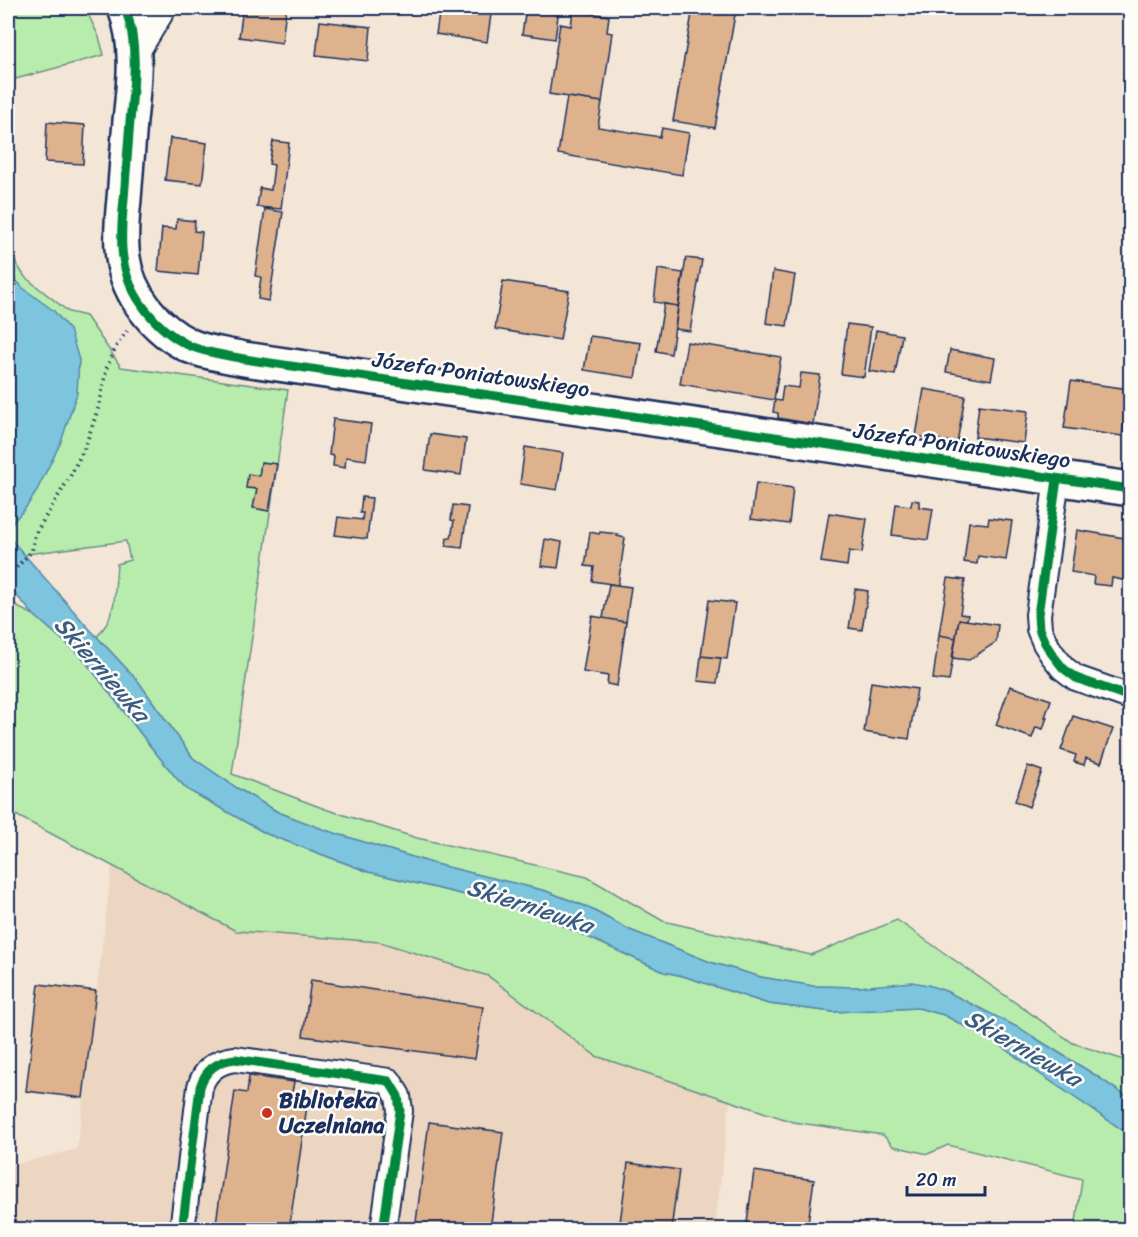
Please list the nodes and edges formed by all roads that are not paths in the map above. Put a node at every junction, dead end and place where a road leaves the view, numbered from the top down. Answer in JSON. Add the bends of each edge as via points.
{"nodes":[{"id":1,"x":125,"y":8,"type":"edge"},
{"id":2,"x":164,"y":8,"type":"edge"},
{"id":3,"x":134,"y":57,"type":"junction"},
{"id":4,"x":1057,"y":479,"type":"junction"},
{"id":5,"x":1131,"y":489,"type":"edge"},
{"id":6,"x":1131,"y":697,"type":"edge"},
{"id":7,"x":182,"y":1230,"type":"edge"},
{"id":8,"x":383,"y":1230,"type":"edge"}],
"edges":[{"from":1,"to":3,"type":"street","name":"Józefa Poniatowskiego"},
{"from":2,"to":3,"type":"street"},
{"from":3,"to":4,"type":"street","name":"Józefa Poniatowskiego","via":[[121,237],[123,258],[127,278],[145,310],[190,346],[215,353]]},
{"from":4,"to":5,"type":"street","name":"Józefa Poniatowskiego"},
{"from":4,"to":6,"type":"street","via":[[1039,629],[1052,654],[1076,678]]},
{"from":7,"to":8,"type":"street","via":[[200,1087],[216,1064],[235,1059],[389,1081],[398,1096],[400,1111]]}]}
